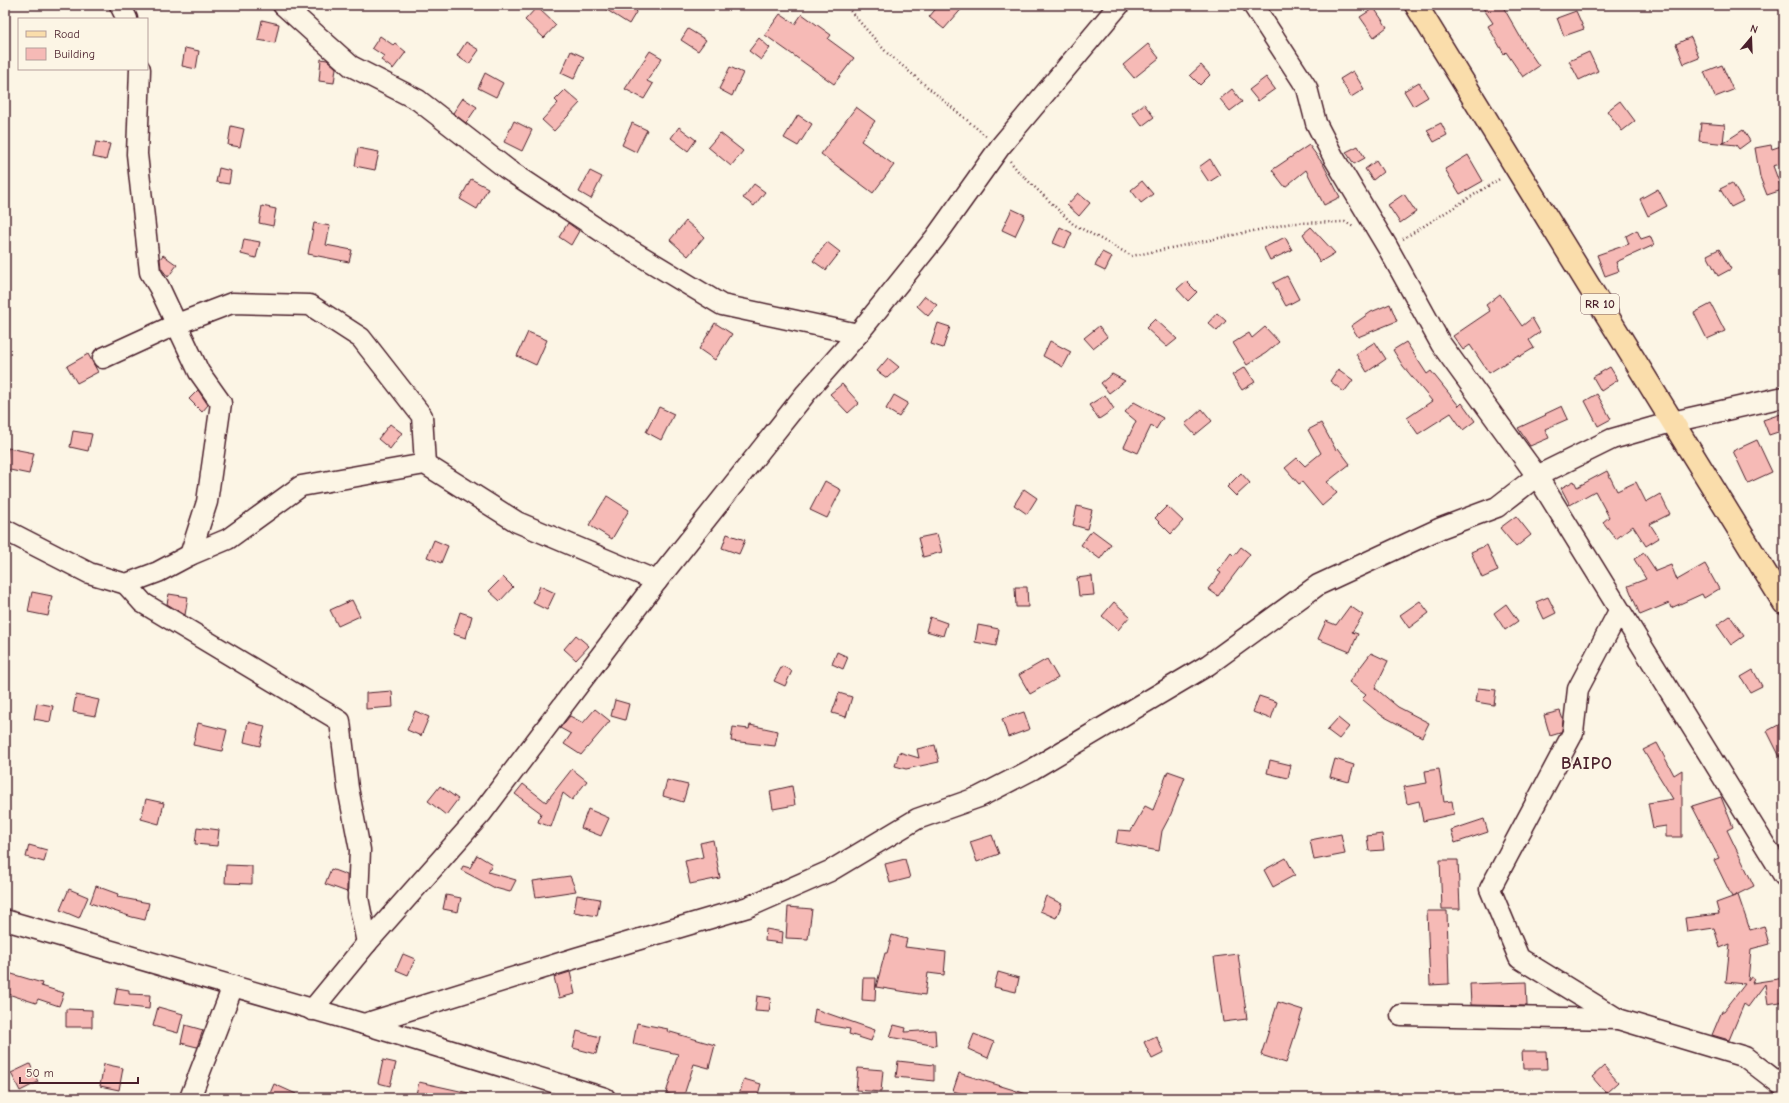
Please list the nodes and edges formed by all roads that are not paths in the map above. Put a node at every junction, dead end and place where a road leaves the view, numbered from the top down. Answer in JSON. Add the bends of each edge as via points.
{"nodes":[{"id":1,"x":120,"y":5,"type":"edge"},
{"id":2,"x":283,"y":5,"type":"edge"},
{"id":3,"x":1119,"y":5,"type":"edge"},
{"id":4,"x":1253,"y":5,"type":"edge"},
{"id":5,"x":1416,"y":5,"type":"edge"},
{"id":6,"x":126,"y":18,"type":"edge"},
{"id":7,"x":140,"y":70,"type":"edge"},
{"id":8,"x":177,"y":324,"type":"junction"},
{"id":9,"x":858,"y":334,"type":"junction"},
{"id":10,"x":103,"y":358,"type":"dead end"},
{"id":11,"x":1784,"y":397,"type":"edge"},
{"id":12,"x":1672,"y":422,"type":"junction"},
{"id":13,"x":425,"y":464,"type":"junction"},
{"id":14,"x":1537,"y":476,"type":"junction"},
{"id":15,"x":5,"y":530,"type":"edge"},
{"id":16,"x":190,"y":555,"type":"junction"},
{"id":17,"x":657,"y":581,"type":"junction"},
{"id":18,"x":126,"y":584,"type":"junction"},
{"id":19,"x":1784,"y":603,"type":"edge"},
{"id":20,"x":1619,"y":611,"type":"junction"},
{"id":21,"x":1784,"y":876,"type":"edge"},
{"id":22,"x":5,"y":920,"type":"edge"},
{"id":23,"x":367,"y":942,"type":"junction"},
{"id":24,"x":233,"y":986,"type":"junction"},
{"id":25,"x":312,"y":1010,"type":"junction"},
{"id":26,"x":1401,"y":1015,"type":"dead end"},
{"id":27,"x":1618,"y":1019,"type":"junction"},
{"id":28,"x":364,"y":1024,"type":"junction"},
{"id":29,"x":1784,"y":1087,"type":"edge"},
{"id":30,"x":190,"y":1098,"type":"edge"},
{"id":31,"x":605,"y":1098,"type":"edge"}],
"edges":[{"from":1,"to":6,"type":"street"},
{"from":2,"to":9,"type":"street","via":[[351,66],[418,100],[507,169],[616,241],[722,305]]},
{"from":3,"to":9,"type":"street","via":[[1000,147],[935,238]]},
{"from":4,"to":14,"type":"street","via":[[1307,88],[1316,123],[1334,158],[1441,344]]},
{"from":5,"to":12,"type":"main road","number":"RR 10"},
{"from":7,"to":8,"type":"street","via":[[137,154],[150,272]]},
{"from":8,"to":10,"type":"street"},
{"from":8,"to":13,"type":"street","via":[[232,303],[310,305],[361,338],[422,416]]},
{"from":8,"to":16,"type":"street","via":[[199,372],[221,403],[207,502]]},
{"from":9,"to":17,"type":"street","via":[[806,393]]},
{"from":11,"to":12,"type":"street"},
{"from":12,"to":14,"type":"street","via":[[1612,439]]},
{"from":12,"to":19,"type":"main road","number":"RR 10"},
{"from":13,"to":16,"type":"street","via":[[302,486],[228,539]]},
{"from":13,"to":17,"type":"street","via":[[517,522]]},
{"from":14,"to":20,"type":"street"},
{"from":14,"to":28,"type":"street","via":[[1497,507],[1408,543],[1318,585],[1208,665],[1033,769],[979,797],[917,819],[830,871],[748,907]]},
{"from":15,"to":18,"type":"street","via":[[89,573]]},
{"from":16,"to":18,"type":"street","via":[[158,572]]},
{"from":17,"to":23,"type":"street","via":[[481,814]]},
{"from":18,"to":23,"type":"street","via":[[142,603],[340,721],[348,788],[360,850],[358,898]]},
{"from":20,"to":21,"type":"street"},
{"from":20,"to":27,"type":"street","via":[[1578,690],[1573,733],[1490,889],[1519,958]]},
{"from":22,"to":24,"type":"street"},
{"from":23,"to":25,"type":"street"},
{"from":24,"to":25,"type":"street"},
{"from":24,"to":30,"type":"street"},
{"from":25,"to":28,"type":"street"},
{"from":26,"to":27,"type":"street"},
{"from":27,"to":29,"type":"street","via":[[1745,1057]]},
{"from":28,"to":31,"type":"street"}]}
